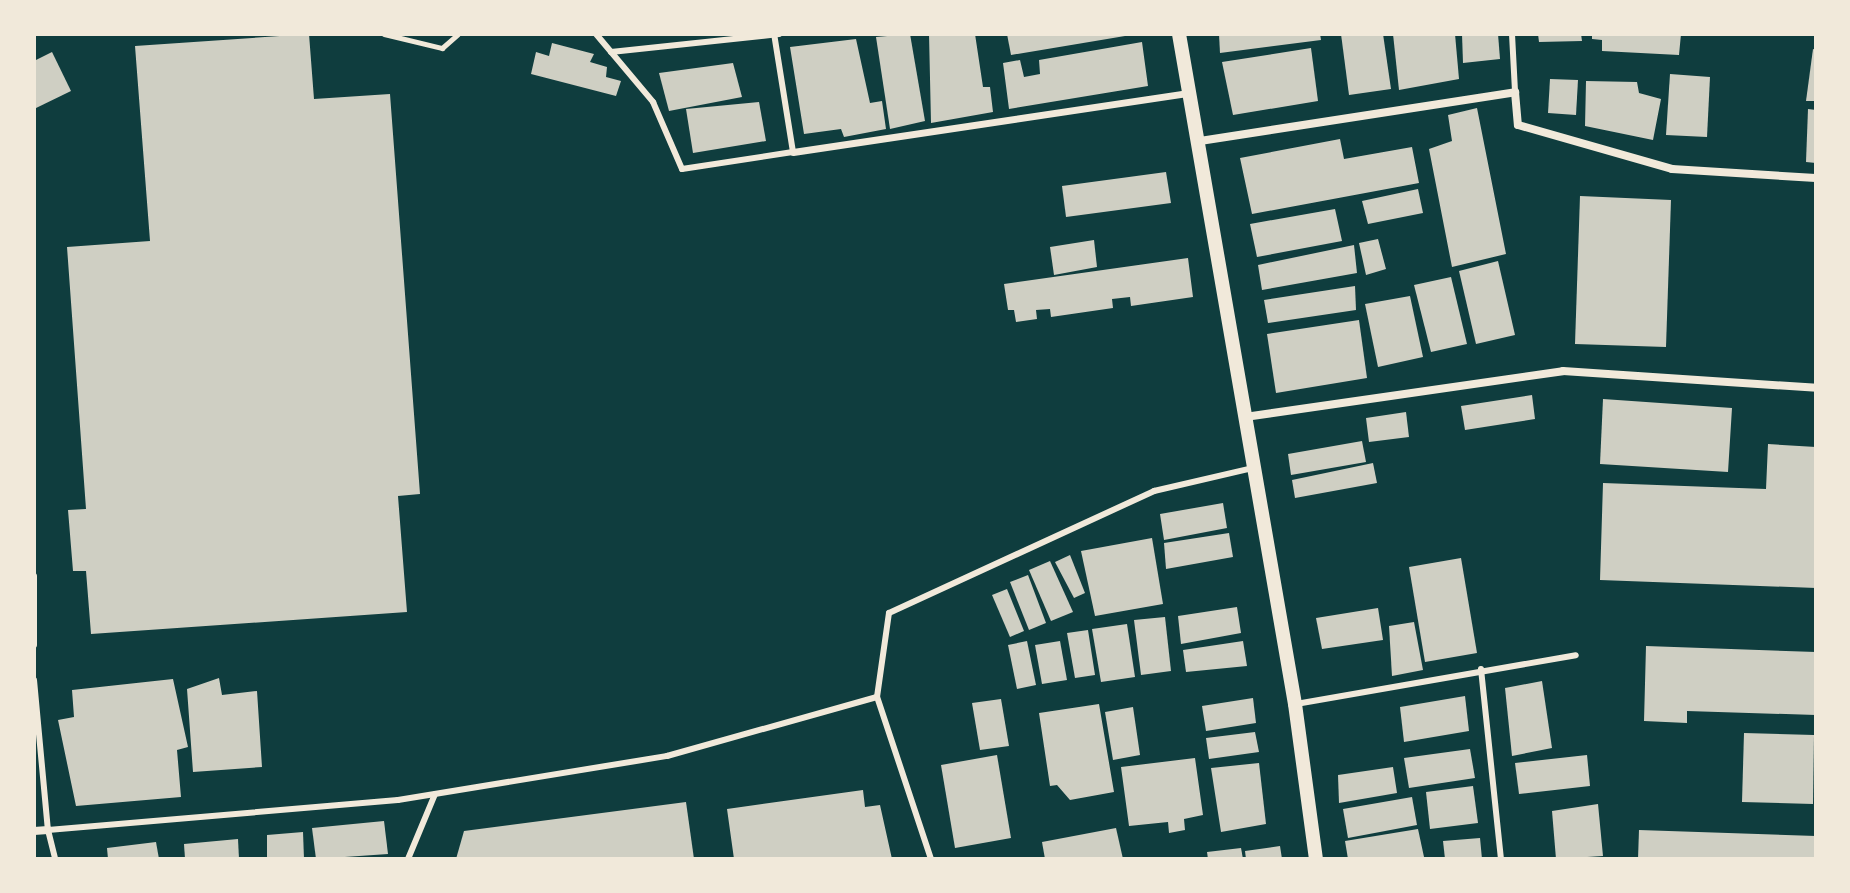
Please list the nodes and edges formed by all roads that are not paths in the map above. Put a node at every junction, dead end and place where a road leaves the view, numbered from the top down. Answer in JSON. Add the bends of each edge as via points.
{"nodes":[{"id":1,"x":596,"y":34,"type":"edge"},
{"id":2,"x":776,"y":34,"type":"edge"},
{"id":3,"x":1179,"y":34,"type":"edge"},
{"id":4,"x":1512,"y":34,"type":"edge"},
{"id":5,"x":611,"y":52,"type":"junction"},
{"id":6,"x":1515,"y":92,"type":"junction"},
{"id":7,"x":1191,"y":93,"type":"junction"},
{"id":8,"x":1200,"y":141,"type":"junction"},
{"id":9,"x":793,"y":152,"type":"junction"},
{"id":10,"x":1816,"y":178,"type":"edge"},
{"id":11,"x":1816,"y":388,"type":"edge"},
{"id":12,"x":1242,"y":418,"type":"junction"},
{"id":13,"x":1253,"y":468,"type":"junction"},
{"id":14,"x":34,"y":576,"type":"edge"},
{"id":15,"x":34,"y":645,"type":"edge"},
{"id":16,"x":1576,"y":655,"type":"dead end"},
{"id":17,"x":1481,"y":669,"type":"junction"},
{"id":18,"x":34,"y":680,"type":"edge"},
{"id":19,"x":877,"y":697,"type":"junction"},
{"id":20,"x":1295,"y":704,"type":"junction"},
{"id":21,"x":435,"y":794,"type":"junction"},
{"id":22,"x":48,"y":830,"type":"junction"},
{"id":23,"x":34,"y":831,"type":"edge"},
{"id":24,"x":55,"y":859,"type":"edge"},
{"id":25,"x":408,"y":859,"type":"edge"},
{"id":26,"x":931,"y":859,"type":"edge"},
{"id":27,"x":1316,"y":859,"type":"edge"},
{"id":28,"x":1501,"y":859,"type":"edge"}],
"edges":[{"from":1,"to":5,"type":"lane"},
{"from":2,"to":5,"type":"lane"},
{"from":2,"to":9,"type":"lane"},
{"from":3,"to":7,"type":"street"},
{"from":4,"to":6,"type":"lane"},
{"from":5,"to":9,"type":"lane","via":[[653,102],[682,169]]},
{"from":6,"to":8,"type":"street"},
{"from":6,"to":10,"type":"street","via":[[1518,125],[1672,169]]},
{"from":7,"to":8,"type":"street"},
{"from":7,"to":9,"type":"street"},
{"from":8,"to":12,"type":"street"},
{"from":11,"to":12,"type":"street","via":[[1563,371]]},
{"from":12,"to":13,"type":"street"},
{"from":13,"to":19,"type":"lane","via":[[1154,491],[889,613]]},
{"from":13,"to":20,"type":"street"},
{"from":14,"to":15,"type":"lane"},
{"from":16,"to":17,"type":"lane"},
{"from":17,"to":20,"type":"lane"},
{"from":17,"to":28,"type":"lane"},
{"from":18,"to":22,"type":"lane"},
{"from":19,"to":21,"type":"lane","via":[[667,756]]},
{"from":19,"to":26,"type":"lane"},
{"from":20,"to":27,"type":"street"},
{"from":21,"to":22,"type":"lane"},
{"from":21,"to":25,"type":"lane"},
{"from":22,"to":23,"type":"street"},
{"from":22,"to":24,"type":"lane"}]}
